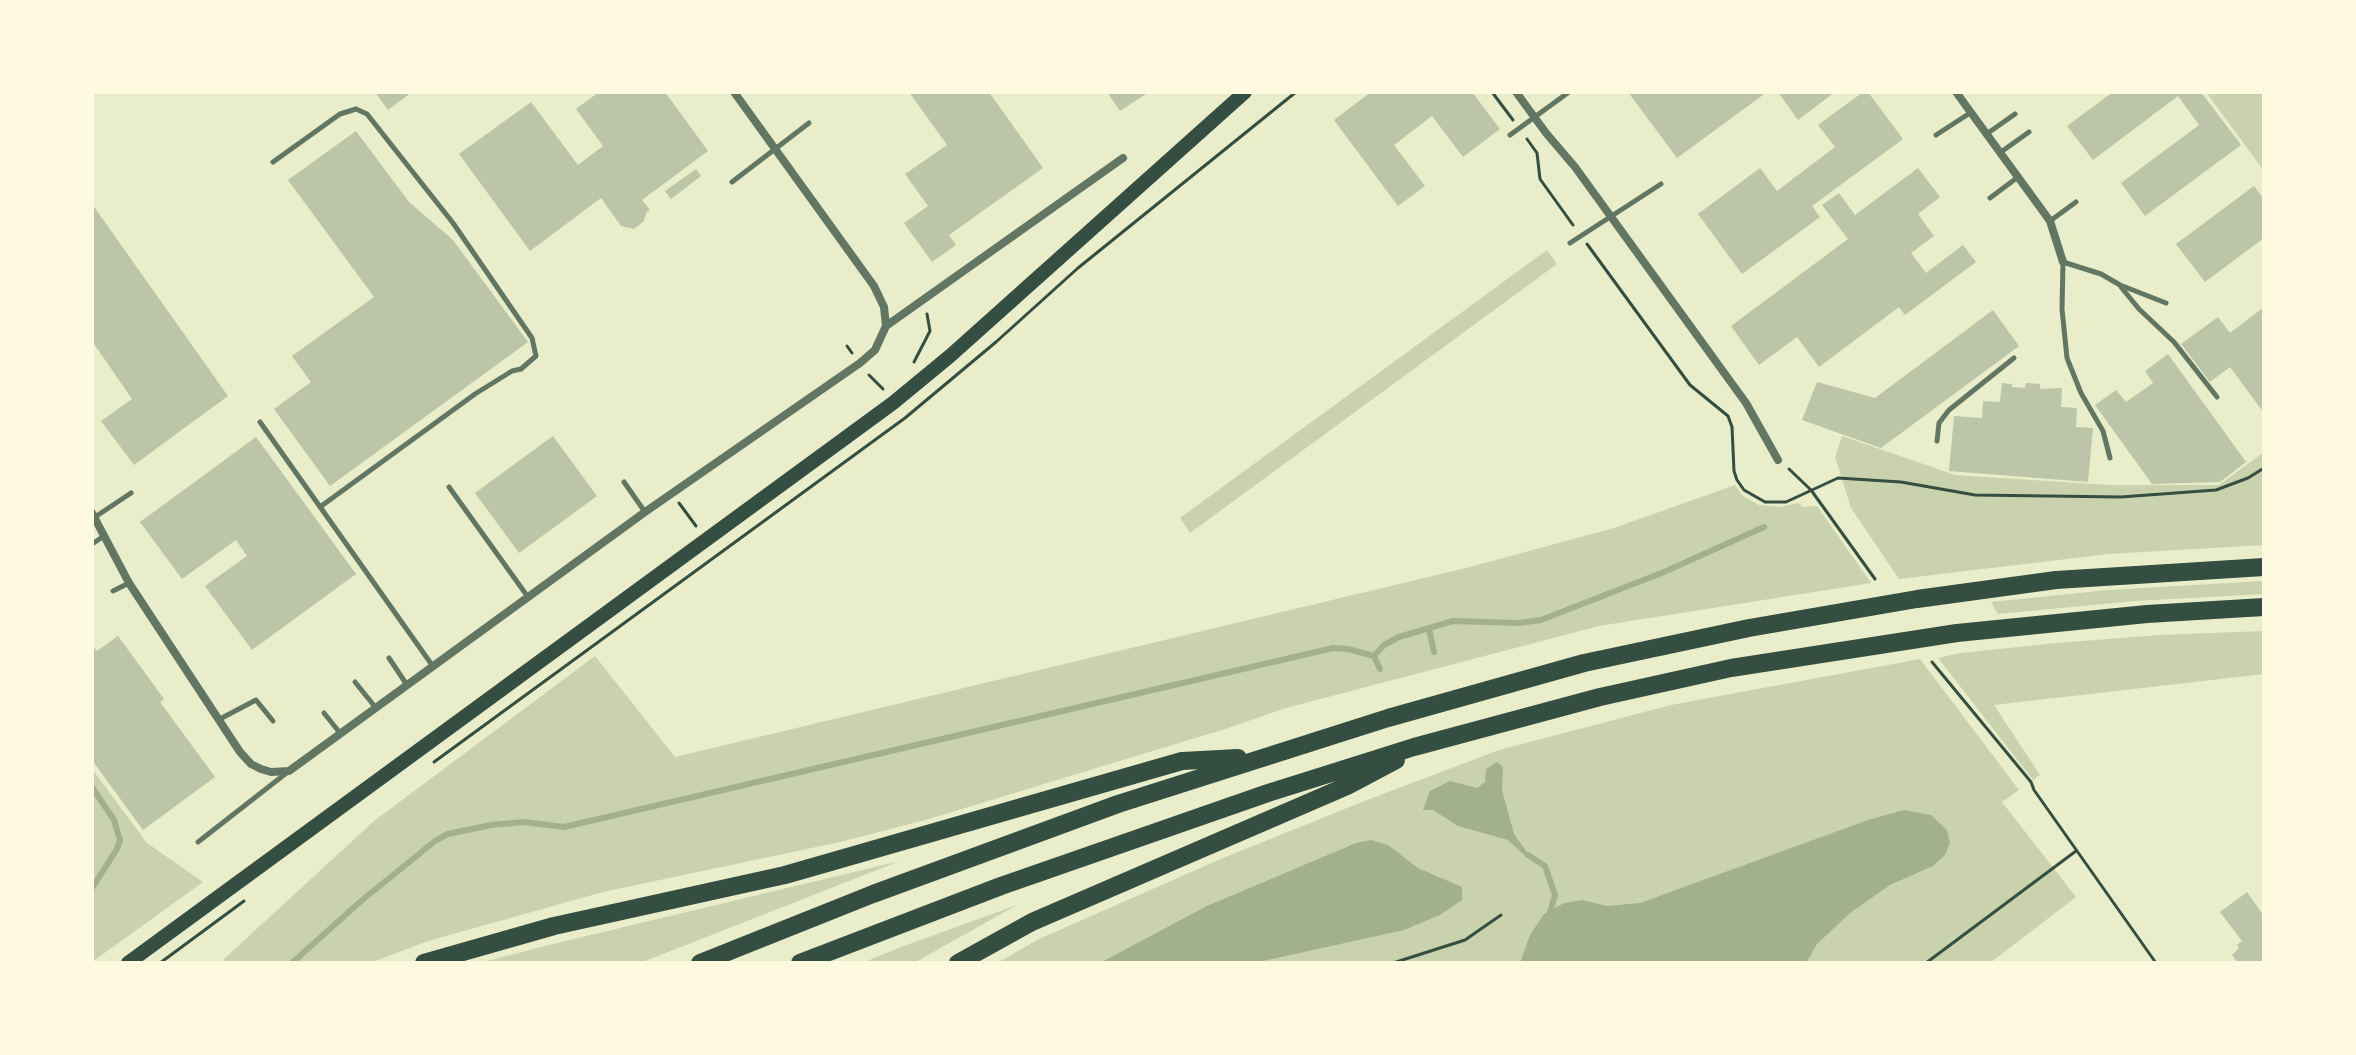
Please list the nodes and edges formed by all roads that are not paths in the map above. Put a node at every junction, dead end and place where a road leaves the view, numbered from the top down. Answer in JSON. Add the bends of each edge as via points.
{"nodes":[{"id":1,"x":734,"y":92,"type":"edge"},
{"id":2,"x":1245,"y":92,"type":"edge"},
{"id":3,"x":1516,"y":92,"type":"edge"},
{"id":4,"x":1569,"y":92,"type":"edge"},
{"id":5,"x":1956,"y":92,"type":"edge"},
{"id":6,"x":1971,"y":112,"type":"junction"},
{"id":7,"x":2015,"y":114,"type":"dead end"},
{"id":8,"x":1534,"y":118,"type":"junction"},
{"id":9,"x":809,"y":123,"type":"dead end"},
{"id":10,"x":2029,"y":132,"type":"dead end"},
{"id":11,"x":1988,"y":133,"type":"junction"},
{"id":12,"x":1510,"y":135,"type":"dead end"},
{"id":13,"x":1936,"y":135,"type":"dead end"},
{"id":14,"x":775,"y":149,"type":"junction"},
{"id":15,"x":2001,"y":152,"type":"junction"},
{"id":16,"x":1123,"y":158,"type":"dead end"},
{"id":17,"x":273,"y":162,"type":"dead end"},
{"id":18,"x":2019,"y":177,"type":"junction"},
{"id":19,"x":732,"y":182,"type":"dead end"},
{"id":20,"x":1661,"y":184,"type":"dead end"},
{"id":21,"x":1990,"y":198,"type":"dead end"},
{"id":22,"x":2076,"y":202,"type":"dead end"},
{"id":23,"x":1611,"y":217,"type":"junction"},
{"id":24,"x":2050,"y":221,"type":"junction"},
{"id":25,"x":1570,"y":243,"type":"dead end"},
{"id":26,"x":2063,"y":262,"type":"junction"},
{"id":27,"x":2120,"y":285,"type":"junction"},
{"id":28,"x":2166,"y":303,"type":"dead end"},
{"id":29,"x":886,"y":326,"type":"junction"},
{"id":30,"x":2014,"y":358,"type":"dead end"},
{"id":31,"x":2217,"y":397,"type":"dead end"},
{"id":32,"x":260,"y":422,"type":"dead end"},
{"id":33,"x":1937,"y":441,"type":"dead end"},
{"id":34,"x":2110,"y":458,"type":"dead end"},
{"id":35,"x":1778,"y":460,"type":"road end"},
{"id":36,"x":624,"y":482,"type":"dead end"},
{"id":37,"x":449,"y":487,"type":"dead end"},
{"id":38,"x":131,"y":493,"type":"dead end"},
{"id":39,"x":320,"y":507,"type":"junction"},
{"id":40,"x":645,"y":512,"type":"junction"},
{"id":41,"x":93,"y":516,"type":"edge"},
{"id":42,"x":104,"y":536,"type":"junction"},
{"id":43,"x":92,"y":544,"type":"edge"},
{"id":44,"x":2264,"y":567,"type":"edge"},
{"id":45,"x":129,"y":583,"type":"junction"},
{"id":46,"x":113,"y":591,"type":"dead end"},
{"id":47,"x":528,"y":597,"type":"junction"},
{"id":48,"x":2264,"y":607,"type":"edge"},
{"id":49,"x":389,"y":658,"type":"dead end"},
{"id":50,"x":433,"y":666,"type":"junction"},
{"id":51,"x":355,"y":682,"type":"dead end"},
{"id":52,"x":407,"y":685,"type":"junction"},
{"id":53,"x":376,"y":708,"type":"junction"},
{"id":54,"x":324,"y":713,"type":"dead end"},
{"id":55,"x":218,"y":720,"type":"junction"},
{"id":56,"x":273,"y":721,"type":"dead end"},
{"id":57,"x":341,"y":733,"type":"junction"},
{"id":58,"x":1414,"y":747,"type":"junction"},
{"id":59,"x":1261,"y":757,"type":"junction"},
{"id":60,"x":289,"y":771,"type":"junction"},
{"id":61,"x":198,"y":842,"type":"dead end"},
{"id":62,"x":128,"y":963,"type":"edge"},
{"id":63,"x":424,"y":963,"type":"edge"},
{"id":64,"x":700,"y":963,"type":"edge"},
{"id":65,"x":800,"y":963,"type":"edge"},
{"id":66,"x":958,"y":963,"type":"edge"}],
"edges":[{"from":1,"to":14,"type":"street"},
{"from":2,"to":62,"type":"main road","via":[[893,403]]},
{"from":3,"to":8,"type":"street"},
{"from":4,"to":8,"type":"lane"},
{"from":5,"to":6,"type":"street"},
{"from":6,"to":11,"type":"street"},
{"from":6,"to":13,"type":"lane"},
{"from":7,"to":11,"type":"lane"},
{"from":8,"to":12,"type":"lane"},
{"from":8,"to":23,"type":"street"},
{"from":9,"to":14,"type":"lane"},
{"from":10,"to":15,"type":"lane"},
{"from":11,"to":15,"type":"street"},
{"from":14,"to":19,"type":"lane"},
{"from":14,"to":29,"type":"street","via":[[874,286]]},
{"from":15,"to":18,"type":"street"},
{"from":16,"to":29,"type":"street"},
{"from":17,"to":39,"type":"lane","via":[[340,114],[356,109],[367,114],[453,223],[532,338],[536,356]]},
{"from":18,"to":21,"type":"lane"},
{"from":18,"to":24,"type":"street"},
{"from":20,"to":23,"type":"lane"},
{"from":22,"to":24,"type":"lane"},
{"from":23,"to":25,"type":"lane"},
{"from":23,"to":35,"type":"street","via":[[1746,403]]},
{"from":24,"to":26,"type":"street"},
{"from":26,"to":27,"type":"lane"},
{"from":26,"to":34,"type":"lane","via":[[2067,358],[2103,431]]},
{"from":27,"to":28,"type":"lane"},
{"from":27,"to":31,"type":"lane"},
{"from":29,"to":40,"type":"street","via":[[875,350],[860,363]]},
{"from":30,"to":33,"type":"lane","via":[[1949,410],[1939,423]]},
{"from":32,"to":39,"type":"lane"},
{"from":36,"to":40,"type":"lane"},
{"from":37,"to":47,"type":"lane"},
{"from":38,"to":41,"type":"lane"},
{"from":39,"to":50,"type":"lane"},
{"from":40,"to":47,"type":"street"},
{"from":41,"to":42,"type":"street"},
{"from":42,"to":43,"type":"lane"},
{"from":42,"to":45,"type":"street"},
{"from":44,"to":59,"type":"highway","via":[[2056,580],[1749,628],[1477,691]]},
{"from":45,"to":46,"type":"lane"},
{"from":45,"to":55,"type":"street"},
{"from":47,"to":50,"type":"street"},
{"from":48,"to":58,"type":"highway","via":[[2017,626],[1813,654],[1600,697]]},
{"from":49,"to":52,"type":"lane"},
{"from":50,"to":52,"type":"street"},
{"from":51,"to":53,"type":"lane"},
{"from":52,"to":53,"type":"street"},
{"from":53,"to":57,"type":"street"},
{"from":54,"to":57,"type":"lane"},
{"from":55,"to":56,"type":"lane","via":[[256,700]]},
{"from":55,"to":60,"type":"street","via":[[251,764],[271,772]]},
{"from":57,"to":60,"type":"street"},
{"from":58,"to":65,"type":"highway","via":[[1135,838]]},
{"from":58,"to":66,"type":"highway","via":[[1383,769],[1032,922]]},
{"from":59,"to":63,"type":"highway","via":[[1182,761],[785,875],[554,926]]},
{"from":59,"to":64,"type":"highway","via":[[989,850]]},
{"from":60,"to":61,"type":"lane"}]}
